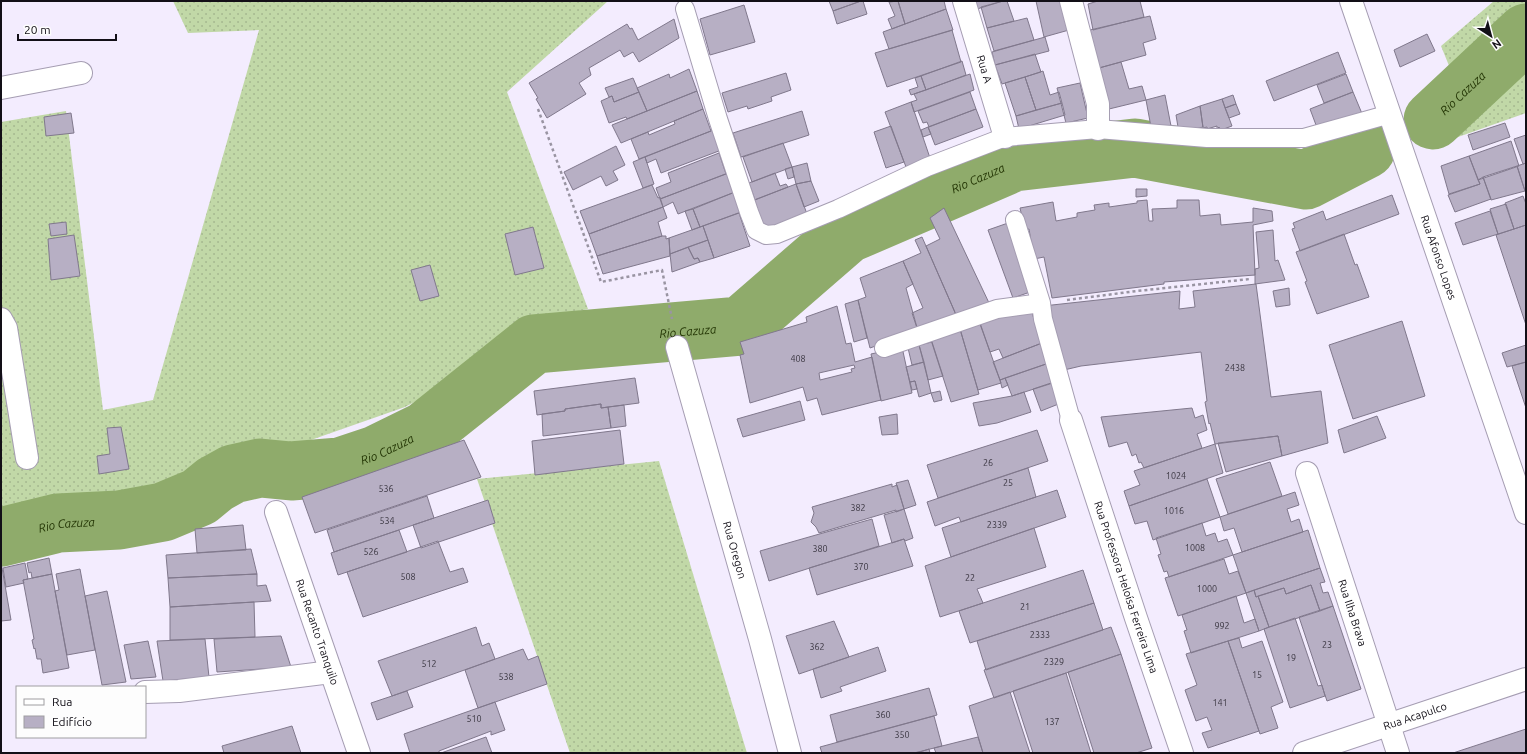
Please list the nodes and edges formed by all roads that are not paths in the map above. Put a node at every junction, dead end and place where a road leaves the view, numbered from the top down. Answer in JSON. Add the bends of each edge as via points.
{"nodes":[{"id":1,"x":964,"y":1,"type":"edge"},
{"id":2,"x":1071,"y":1,"type":"edge"},
{"id":3,"x":1351,"y":1,"type":"edge"},
{"id":4,"x":685,"y":9,"type":"dead end"},
{"id":5,"x":81,"y":73,"type":"dead end"},
{"id":6,"x":1,"y":88,"type":"edge"},
{"id":7,"x":1390,"y":114,"type":"junction"},
{"id":8,"x":1098,"y":128,"type":"junction"},
{"id":9,"x":1005,"y":137,"type":"junction"},
{"id":10,"x":1015,"y":220,"type":"dead end"},
{"id":11,"x":1041,"y":303,"type":"junction"},
{"id":12,"x":1,"y":318,"type":"edge"},
{"id":13,"x":677,"y":346,"type":"dead end"},
{"id":14,"x":884,"y":348,"type":"dead end"},
{"id":15,"x":1071,"y":420,"type":"joint"},
{"id":16,"x":27,"y":458,"type":"dead end"},
{"id":17,"x":1307,"y":473,"type":"dead end"},
{"id":18,"x":276,"y":512,"type":"dead end"},
{"id":19,"x":1526,"y":513,"type":"edge"},
{"id":20,"x":330,"y":672,"type":"junction"},
{"id":21,"x":1526,"y":679,"type":"edge"},
{"id":22,"x":146,"y":692,"type":"edge"},
{"id":23,"x":1389,"y":725,"type":"junction"},
{"id":24,"x":359,"y":753,"type":"edge"},
{"id":25,"x":790,"y":753,"type":"edge"},
{"id":26,"x":1182,"y":753,"type":"edge"},
{"id":27,"x":1304,"y":753,"type":"edge"},
{"id":28,"x":1398,"y":753,"type":"edge"}],
"edges":[{"from":1,"to":9,"type":"street","name":"Rua A"},
{"from":2,"to":8,"type":"street","via":[[1098,104]]},
{"from":3,"to":7,"type":"street","name":"Rua Afonso Lopes"},
{"from":4,"to":9,"type":"lane","via":[[748,212],[756,230],[766,235],[777,234],[838,209],[927,167]]},
{"from":5,"to":6,"type":"street"},
{"from":7,"to":8,"type":"lane","via":[[1304,138],[1206,138]]},
{"from":7,"to":19,"type":"street","name":"Rua Afonso Lopes"},
{"from":8,"to":9,"type":"lane"},
{"from":10,"to":11,"type":"lane"},
{"from":11,"to":14,"type":"lane","via":[[997,309]]},
{"from":11,"to":15,"type":"lane","via":[[1043,319]]},
{"from":12,"to":16,"type":"street","via":[[6,328]]},
{"from":13,"to":25,"type":"street","name":"Rua Oregon"},
{"from":15,"to":26,"type":"street","name":"Rua Professora Heloísa Ferreira Lima"},
{"from":17,"to":23,"type":"street","name":"Rua Ilha Brava"},
{"from":18,"to":20,"type":"street","name":"Rua Recanto Tranquilo"},
{"from":20,"to":22,"type":"street","via":[[179,691]]},
{"from":20,"to":24,"type":"street","name":"Rua Recanto Tranquilo"},
{"from":21,"to":23,"type":"street","name":"Rua Acapulco"},
{"from":23,"to":27,"type":"street","name":"Rua Acapulco"},
{"from":23,"to":28,"type":"street","name":"Rua Ilha Brava"}]}
